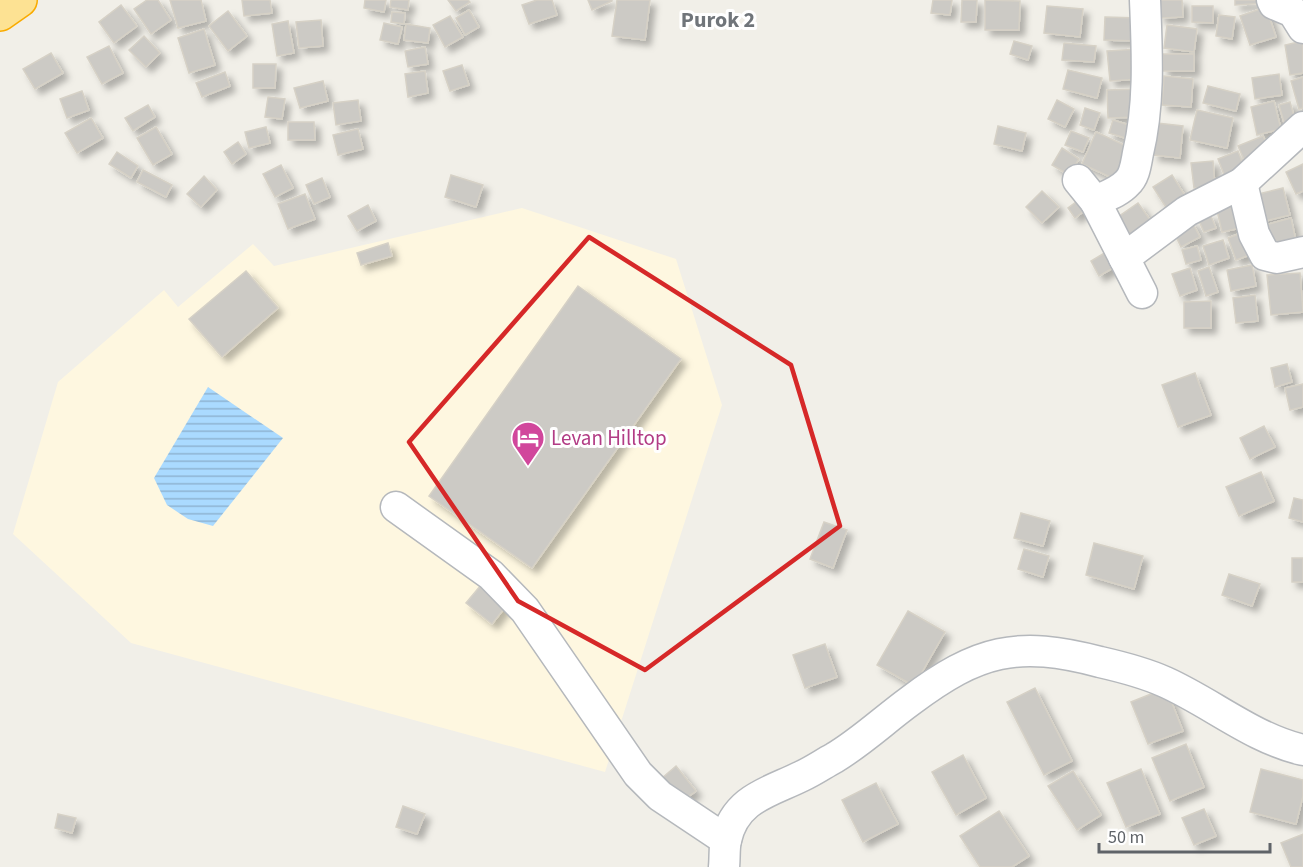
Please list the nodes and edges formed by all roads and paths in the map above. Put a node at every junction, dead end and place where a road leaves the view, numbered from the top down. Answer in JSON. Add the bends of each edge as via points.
{"nodes":[{"id":1,"x":20,"y":0,"type":"edge"},
{"id":2,"x":1145,"y":0,"type":"edge"},
{"id":3,"x":1272,"y":0,"type":"edge"},
{"id":4,"x":0,"y":14,"type":"edge"},
{"id":5,"x":1303,"y":28,"type":"edge"},
{"id":6,"x":1303,"y":127,"type":"edge"},
{"id":7,"x":1242,"y":183,"type":"junction"},
{"id":8,"x":1303,"y":252,"type":"edge"},
{"id":9,"x":1124,"y":258,"type":"junction"},
{"id":10,"x":1142,"y":293,"type":"dead end"},
{"id":11,"x":396,"y":507,"type":"dead end"},
{"id":12,"x":1303,"y":750,"type":"edge"},
{"id":13,"x":725,"y":854,"type":"edge"}],
"edges":[{"from":1,"to":4,"type":"highway"},
{"from":2,"to":9,"type":"street","via":[[1146,107],[1132,177],[1126,185],[1086,191]]},
{"from":3,"to":5,"type":"street","via":[[1293,12]]},
{"from":6,"to":7,"type":"street"},
{"from":7,"to":8,"type":"street","via":[[1254,234],[1265,255],[1277,258]]},
{"from":7,"to":9,"type":"street","via":[[1187,211]]},
{"from":9,"to":10,"type":"street"},
{"from":11,"to":13,"type":"street","via":[[491,575],[525,610],[638,774]]},
{"from":12,"to":13,"type":"street","via":[[1274,742],[1165,682],[1129,669],[1068,654],[1013,650],[955,671],[836,757],[754,798],[732,823]]}]}
